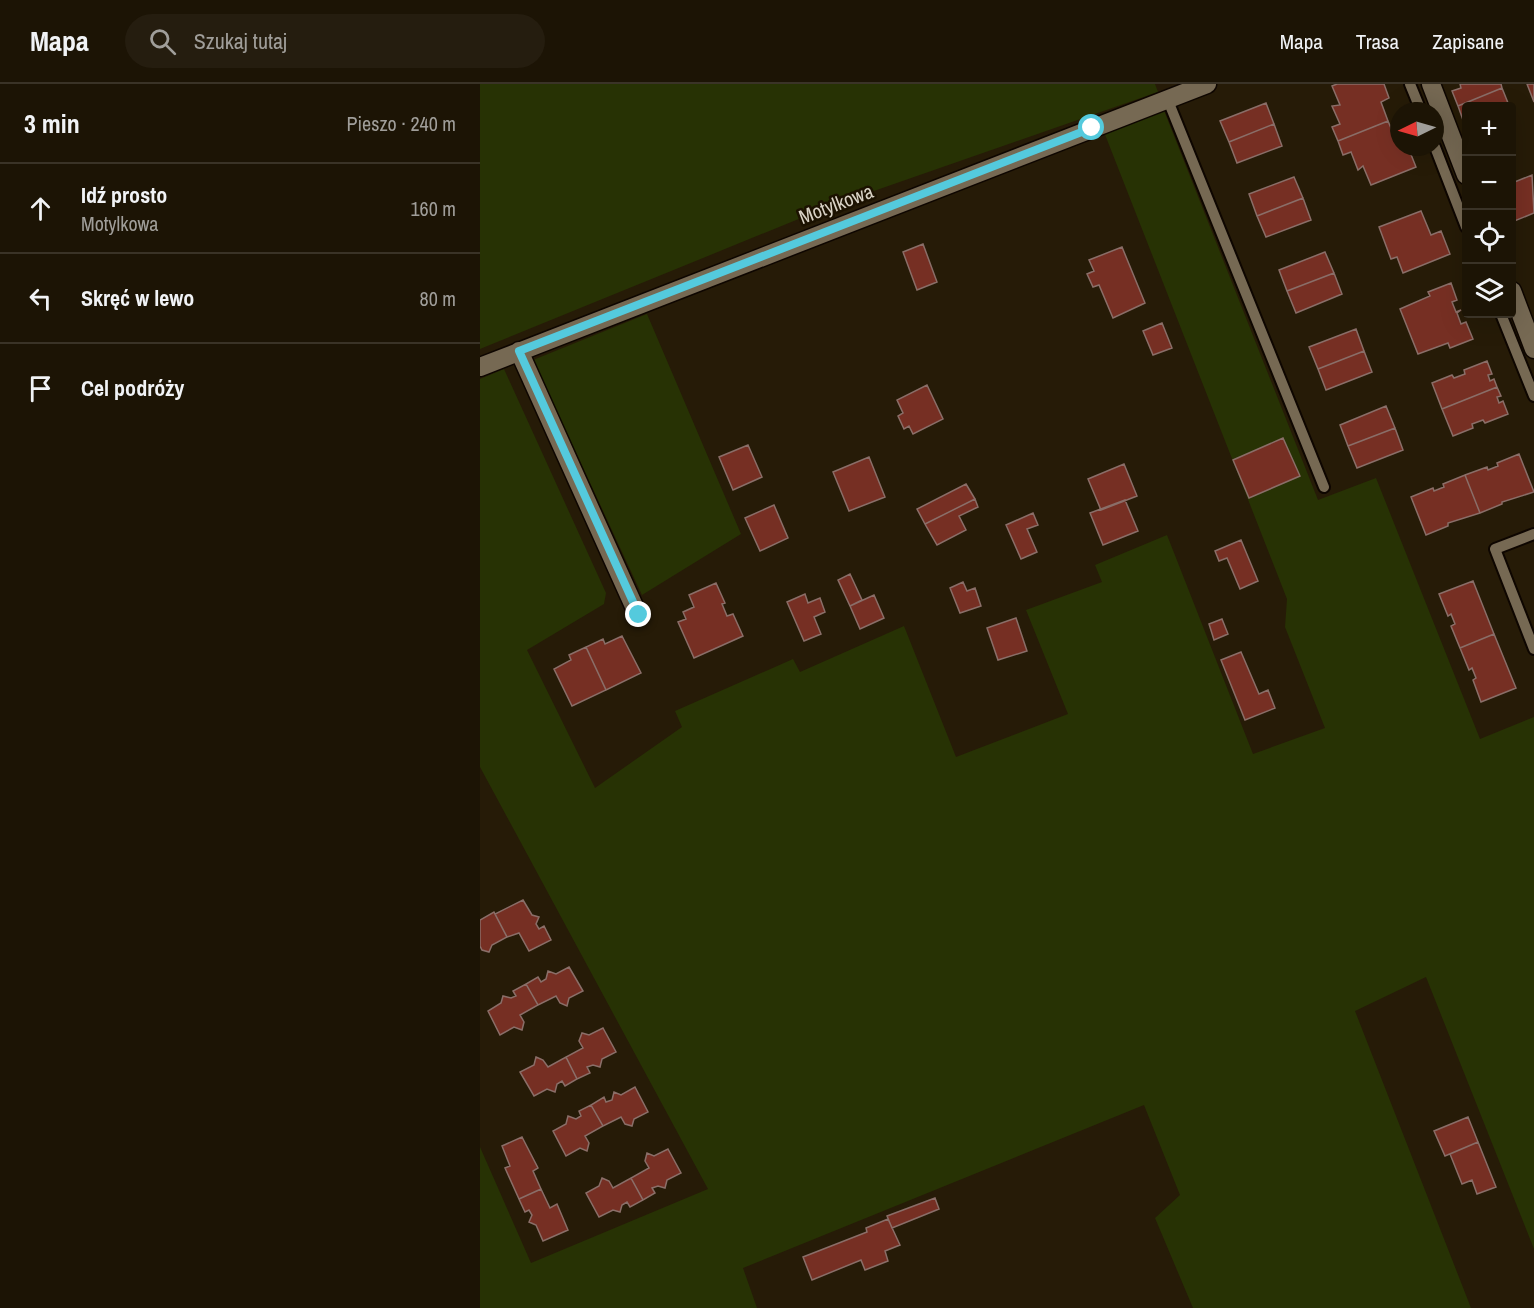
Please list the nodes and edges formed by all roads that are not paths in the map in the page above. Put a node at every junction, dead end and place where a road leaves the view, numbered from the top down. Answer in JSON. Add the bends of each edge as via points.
{"nodes":[{"id":1,"x":1207,"y":84,"type":"edge"},
{"id":2,"x":1410,"y":84,"type":"edge"},
{"id":3,"x":1431,"y":84,"type":"edge"},
{"id":4,"x":1164,"y":91,"type":"edge"},
{"id":5,"x":1417,"y":102,"type":"edge"},
{"id":6,"x":1439,"y":156,"type":"edge"},
{"id":7,"x":1462,"y":162,"type":"edge"},
{"id":8,"x":1462,"y":214,"type":"edge"},
{"id":9,"x":1516,"y":302,"type":"edge"},
{"id":10,"x":1503,"y":318,"type":"edge"},
{"id":11,"x":1534,"y":349,"type":"edge"},
{"id":12,"x":519,"y":351,"type":"junction"},
{"id":13,"x":480,"y":367,"type":"edge"},
{"id":14,"x":1534,"y":396,"type":"edge"},
{"id":15,"x":1324,"y":487,"type":"dead end"},
{"id":16,"x":1534,"y":534,"type":"edge"},
{"id":17,"x":639,"y":615,"type":"dead end"},
{"id":18,"x":1534,"y":649,"type":"edge"}],
"edges":[{"from":1,"to":4,"type":"street","name":"Motylkowa"},
{"from":2,"to":5,"type":"lane"},
{"from":3,"to":7,"type":"street"},
{"from":4,"to":12,"type":"street","name":"Motylkowa"},
{"from":4,"to":15,"type":"lane"},
{"from":6,"to":8,"type":"lane"},
{"from":9,"to":11,"type":"street"},
{"from":10,"to":14,"type":"lane"},
{"from":12,"to":13,"type":"street","name":"Motylkowa"},
{"from":12,"to":17,"type":"street"},
{"from":16,"to":18,"type":"lane","via":[[1495,549]]}]}
